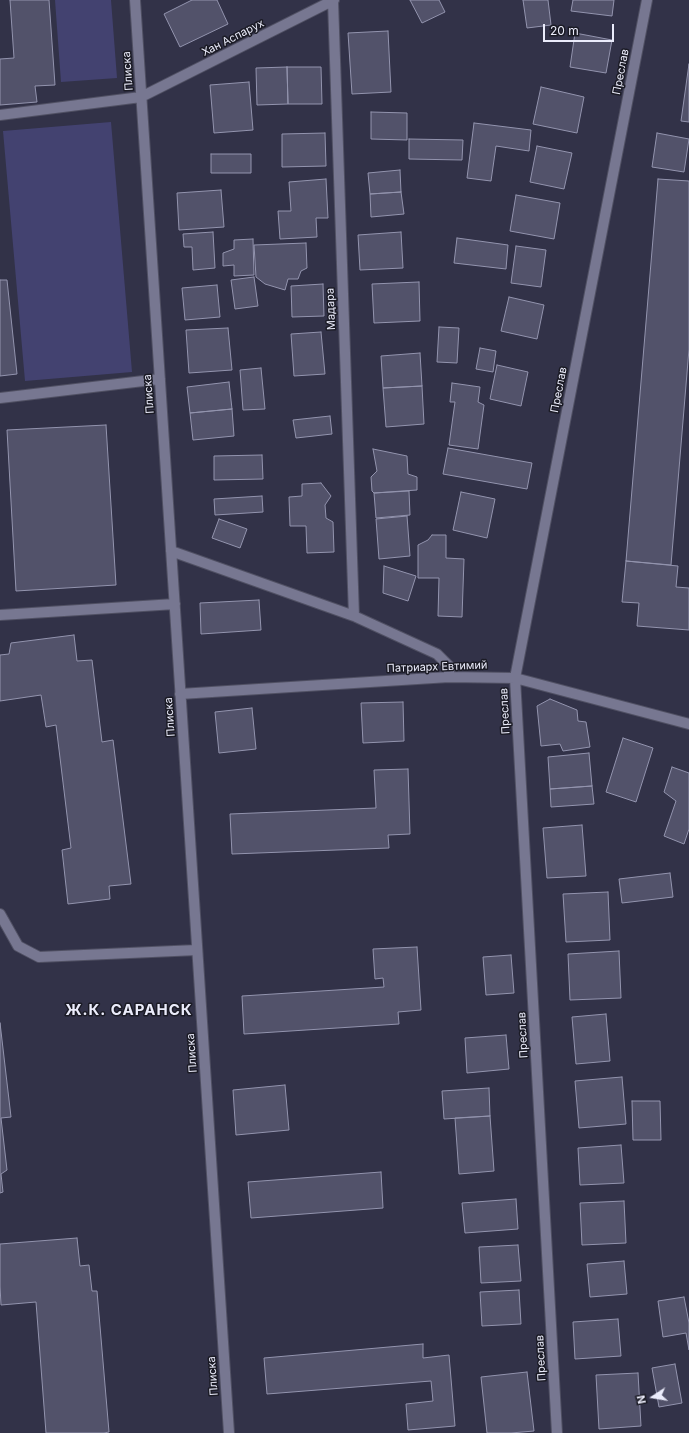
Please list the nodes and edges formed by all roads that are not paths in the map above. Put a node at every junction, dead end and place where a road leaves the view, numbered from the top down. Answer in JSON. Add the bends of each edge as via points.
{"nodes":[{"id":1,"x":135,"y":0,"type":"edge"},
{"id":2,"x":334,"y":0,"type":"edge"},
{"id":3,"x":647,"y":0,"type":"edge"},
{"id":4,"x":141,"y":97,"type":"junction"},
{"id":5,"x":0,"y":116,"type":"edge"},
{"id":6,"x":160,"y":379,"type":"junction"},
{"id":7,"x":0,"y":398,"type":"edge"},
{"id":8,"x":171,"y":551,"type":"junction"},
{"id":9,"x":174,"y":604,"type":"junction"},
{"id":10,"x":0,"y":616,"type":"edge"},
{"id":11,"x":354,"y":616,"type":"junction"},
{"id":12,"x":450,"y":677,"type":"junction"},
{"id":13,"x":515,"y":678,"type":"junction"},
{"id":14,"x":180,"y":694,"type":"junction"},
{"id":15,"x":689,"y":724,"type":"edge"},
{"id":16,"x":0,"y":914,"type":"edge"},
{"id":17,"x":197,"y":950,"type":"junction"},
{"id":18,"x":229,"y":1433,"type":"edge"},
{"id":19,"x":557,"y":1433,"type":"edge"}],
"edges":[{"from":1,"to":4,"type":"street","name":"Плиска"},
{"from":2,"to":4,"type":"street","name":"Хан Аспарух"},
{"from":2,"to":11,"type":"street","name":"Мадара"},
{"from":3,"to":13,"type":"street","name":"Преслав"},
{"from":4,"to":5,"type":"street","name":"Хан Аспарух"},
{"from":4,"to":6,"type":"street","name":"Плиска"},
{"from":6,"to":7,"type":"street"},
{"from":6,"to":8,"type":"street","name":"Плиска"},
{"from":8,"to":9,"type":"street","name":"Плиска"},
{"from":8,"to":11,"type":"street"},
{"from":9,"to":10,"type":"street"},
{"from":9,"to":14,"type":"street","name":"Плиска"},
{"from":11,"to":12,"type":"street","via":[[438,654],[449,666]]},
{"from":12,"to":13,"type":"street","name":"Патриарх Евтимий"},
{"from":12,"to":14,"type":"street","name":"Патриарх Евтимий"},
{"from":13,"to":15,"type":"street","name":"Патриарх Евтимий"},
{"from":13,"to":19,"type":"street","name":"Преслав"},
{"from":14,"to":17,"type":"street","name":"Плиска"},
{"from":16,"to":17,"type":"street","via":[[18,946],[39,957]]},
{"from":17,"to":18,"type":"street","name":"Плиска"}]}
